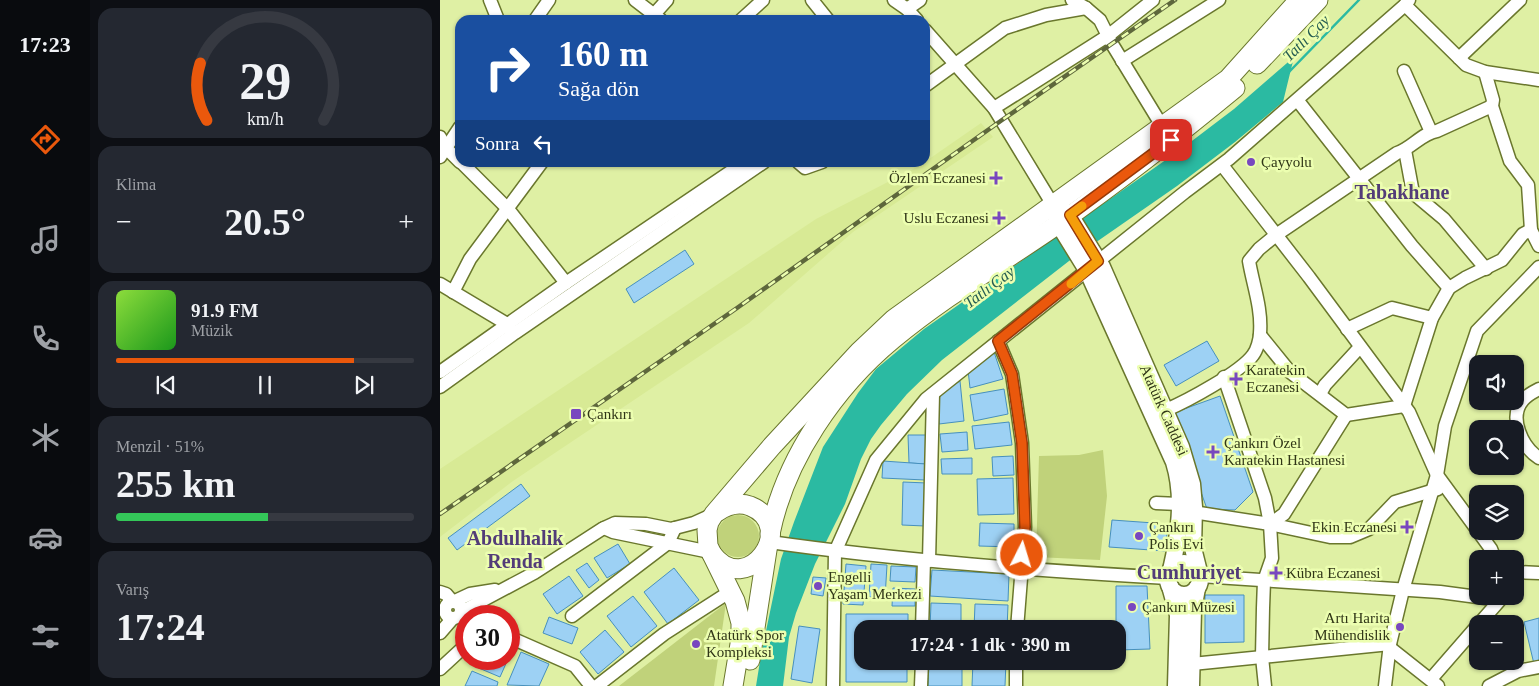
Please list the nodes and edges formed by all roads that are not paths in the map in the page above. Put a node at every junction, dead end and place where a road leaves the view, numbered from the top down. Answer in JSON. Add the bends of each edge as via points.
{"nodes":[{"id":1,"x":490,"y":0,"type":"edge"},
{"id":2,"x":549,"y":0,"type":"edge"},
{"id":3,"x":635,"y":0,"type":"edge"},
{"id":4,"x":667,"y":0,"type":"edge"},
{"id":5,"x":762,"y":0,"type":"edge"},
{"id":6,"x":812,"y":0,"type":"edge"},
{"id":7,"x":894,"y":0,"type":"edge"},
{"id":8,"x":920,"y":0,"type":"edge"},
{"id":9,"x":1072,"y":0,"type":"edge"},
{"id":10,"x":1154,"y":0,"type":"edge"},
{"id":11,"x":1219,"y":0,"type":"edge"},
{"id":12,"x":1299,"y":0,"type":"edge"},
{"id":13,"x":1318,"y":0,"type":"edge"},
{"id":14,"x":1520,"y":0,"type":"edge"},
{"id":15,"x":1407,"y":3,"type":"edge"},
{"id":16,"x":1086,"y":8,"type":"junction"},
{"id":17,"x":907,"y":9,"type":"junction"},
{"id":18,"x":496,"y":15,"type":"edge"},
{"id":19,"x":538,"y":15,"type":"edge"},
{"id":20,"x":652,"y":15,"type":"edge"},
{"id":21,"x":657,"y":15,"type":"edge"},
{"id":22,"x":746,"y":15,"type":"edge"},
{"id":23,"x":824,"y":15,"type":"edge"},
{"id":24,"x":912,"y":15,"type":"edge"},
{"id":25,"x":1109,"y":35,"type":"junction"},
{"id":26,"x":930,"y":36,"type":"edge"},
{"id":27,"x":1459,"y":58,"type":"junction"},
{"id":28,"x":1122,"y":61,"type":"junction"},
{"id":29,"x":954,"y":64,"type":"junction"},
{"id":30,"x":1404,"y":71,"type":"dead end"},
{"id":31,"x":1484,"y":72,"type":"junction"},
{"id":32,"x":1539,"y":80,"type":"edge"},
{"id":33,"x":930,"y":82,"type":"edge"},
{"id":34,"x":1298,"y":101,"type":"junction"},
{"id":35,"x":1492,"y":106,"type":"junction"},
{"id":36,"x":994,"y":108,"type":"junction"},
{"id":37,"x":1162,"y":126,"type":"junction"},
{"id":38,"x":1431,"y":132,"type":"junction"},
{"id":39,"x":455,"y":133,"type":"edge"},
{"id":40,"x":442,"y":147,"type":"edge"},
{"id":41,"x":1405,"y":150,"type":"junction"},
{"id":42,"x":455,"y":158,"type":"edge"},
{"id":43,"x":1222,"y":165,"type":"junction"},
{"id":44,"x":465,"y":167,"type":"edge"},
{"id":45,"x":538,"y":167,"type":"edge"},
{"id":46,"x":738,"y":167,"type":"edge"},
{"id":47,"x":756,"y":167,"type":"edge"},
{"id":48,"x":1358,"y":179,"type":"junction"},
{"id":49,"x":1053,"y":205,"type":"junction"},
{"id":50,"x":508,"y":208,"type":"junction"},
{"id":51,"x":1064,"y":219,"type":"junction"},
{"id":52,"x":1530,"y":230,"type":"junction"},
{"id":53,"x":1276,"y":235,"type":"junction"},
{"id":54,"x":1539,"y":246,"type":"edge"},
{"id":55,"x":1091,"y":263,"type":"junction"},
{"id":56,"x":1539,"y":266,"type":"edge"},
{"id":57,"x":1486,"y":269,"type":"junction"},
{"id":58,"x":566,"y":283,"type":"junction"},
{"id":59,"x":440,"y":284,"type":"edge"},
{"id":60,"x":1449,"y":288,"type":"junction"},
{"id":61,"x":453,"y":292,"type":"junction"},
{"id":62,"x":1432,"y":318,"type":"junction"},
{"id":63,"x":511,"y":329,"type":"junction"},
{"id":64,"x":1347,"y":329,"type":"junction"},
{"id":65,"x":1260,"y":335,"type":"junction"},
{"id":66,"x":998,"y":341,"type":"junction"},
{"id":67,"x":1360,"y":346,"type":"junction"},
{"id":68,"x":440,"y":372,"type":"edge"},
{"id":69,"x":1224,"y":377,"type":"junction"},
{"id":70,"x":440,"y":387,"type":"edge"},
{"id":71,"x":1539,"y":389,"type":"edge"},
{"id":72,"x":933,"y":394,"type":"junction"},
{"id":73,"x":1320,"y":394,"type":"junction"},
{"id":74,"x":1404,"y":406,"type":"junction"},
{"id":75,"x":1166,"y":410,"type":"junction"},
{"id":76,"x":1346,"y":415,"type":"junction"},
{"id":77,"x":1539,"y":458,"type":"edge"},
{"id":78,"x":1437,"y":475,"type":"junction"},
{"id":79,"x":1445,"y":487,"type":"junction"},
{"id":80,"x":1433,"y":491,"type":"junction"},
{"id":81,"x":1156,"y":503,"type":"dead end"},
{"id":82,"x":1186,"y":508,"type":"junction"},
{"id":83,"x":714,"y":514,"type":"junction"},
{"id":84,"x":1469,"y":519,"type":"edge"},
{"id":85,"x":1270,"y":524,"type":"junction"},
{"id":86,"x":604,"y":528,"type":"junction"},
{"id":87,"x":675,"y":528,"type":"junction"},
{"id":88,"x":668,"y":542,"type":"junction"},
{"id":89,"x":772,"y":542,"type":"junction"},
{"id":90,"x":830,"y":551,"type":"junction"},
{"id":91,"x":710,"y":552,"type":"junction"},
{"id":92,"x":927,"y":560,"type":"junction"},
{"id":93,"x":1021,"y":569,"type":"junction"},
{"id":94,"x":1524,"y":572,"type":"edge"},
{"id":95,"x":1539,"y":573,"type":"edge"},
{"id":96,"x":1170,"y":578,"type":"junction"},
{"id":97,"x":1199,"y":579,"type":"junction"},
{"id":98,"x":1264,"y":581,"type":"junction"},
{"id":99,"x":1403,"y":590,"type":"junction"},
{"id":100,"x":730,"y":591,"type":"junction"},
{"id":101,"x":440,"y":592,"type":"edge"},
{"id":102,"x":1469,"y":595,"type":"edge"},
{"id":103,"x":1494,"y":605,"type":"edge"},
{"id":104,"x":449,"y":609,"type":"edge"},
{"id":105,"x":1486,"y":615,"type":"edge"},
{"id":106,"x":572,"y":616,"type":"dead end"},
{"id":107,"x":923,"y":620,"type":"edge"},
{"id":108,"x":1018,"y":620,"type":"edge"},
{"id":109,"x":440,"y":633,"type":"edge"},
{"id":110,"x":1469,"y":636,"type":"edge"},
{"id":111,"x":520,"y":643,"type":"edge"},
{"id":112,"x":1390,"y":646,"type":"junction"},
{"id":113,"x":455,"y":655,"type":"edge"},
{"id":114,"x":1262,"y":657,"type":"junction"},
{"id":115,"x":1192,"y":664,"type":"junction"},
{"id":116,"x":1539,"y":667,"type":"edge"},
{"id":117,"x":440,"y":669,"type":"edge"},
{"id":118,"x":922,"y":670,"type":"edge"},
{"id":119,"x":1016,"y":670,"type":"edge"},
{"id":120,"x":1435,"y":683,"type":"edge"},
{"id":121,"x":591,"y":686,"type":"edge"},
{"id":122,"x":598,"y":686,"type":"edge"},
{"id":123,"x":733,"y":686,"type":"edge"},
{"id":124,"x":746,"y":686,"type":"edge"},
{"id":125,"x":833,"y":686,"type":"edge"},
{"id":126,"x":921,"y":686,"type":"edge"},
{"id":127,"x":1016,"y":686,"type":"edge"},
{"id":128,"x":1176,"y":686,"type":"edge"},
{"id":129,"x":1191,"y":686,"type":"edge"},
{"id":130,"x":1265,"y":686,"type":"edge"},
{"id":131,"x":1385,"y":686,"type":"edge"},
{"id":132,"x":1489,"y":686,"type":"edge"}],
"edges":[{"from":1,"to":18,"type":"street"},
{"from":2,"to":19,"type":"street"},
{"from":3,"to":20,"type":"street"},
{"from":4,"to":21,"type":"street"},
{"from":5,"to":22,"type":"street"},
{"from":6,"to":23,"type":"street"},
{"from":7,"to":17,"type":"street"},
{"from":8,"to":17,"type":"street"},
{"from":9,"to":16,"type":"street"},
{"from":10,"to":25,"type":"street"},
{"from":11,"to":28,"type":"street"},
{"from":12,"to":37,"type":"highway","via":[[1228,79]]},
{"from":13,"to":51,"type":"highway","via":[[1236,86],[1185,129]]},
{"from":14,"to":27,"type":"street"},
{"from":15,"to":27,"type":"street"},
{"from":15,"to":34,"type":"street"},
{"from":16,"to":25,"type":"street","via":[[1100,20]]},
{"from":16,"to":29,"type":"street","via":[[1046,15],[1005,28]]},
{"from":17,"to":24,"type":"street"},
{"from":25,"to":28,"type":"street"},
{"from":25,"to":36,"type":"street"},
{"from":26,"to":29,"type":"street"},
{"from":27,"to":31,"type":"street"},
{"from":28,"to":37,"type":"street"},
{"from":29,"to":33,"type":"street"},
{"from":29,"to":36,"type":"street"},
{"from":30,"to":38,"type":"street"},
{"from":31,"to":32,"type":"street"},
{"from":31,"to":35,"type":"street"},
{"from":34,"to":43,"type":"street"},
{"from":34,"to":48,"type":"street"},
{"from":35,"to":38,"type":"street"},
{"from":35,"to":52,"type":"street","via":[[1510,161],[1528,185]]},
{"from":36,"to":49,"type":"street"},
{"from":37,"to":49,"type":"highway"},
{"from":38,"to":41,"type":"street"},
{"from":39,"to":40,"type":"street"},
{"from":40,"to":42,"type":"street"},
{"from":41,"to":48,"type":"street"},
{"from":41,"to":57,"type":"street","via":[[1413,193],[1444,219]]},
{"from":43,"to":53,"type":"street"},
{"from":43,"to":55,"type":"street"},
{"from":44,"to":50,"type":"street"},
{"from":45,"to":50,"type":"street"},
{"from":46,"to":58,"type":"street"},
{"from":47,"to":63,"type":"street"},
{"from":48,"to":53,"type":"street"},
{"from":48,"to":60,"type":"street"},
{"from":49,"to":51,"type":"main road"},
{"from":49,"to":83,"type":"highway","via":[[894,319],[852,358]]},
{"from":50,"to":58,"type":"street"},
{"from":50,"to":61,"type":"street","via":[[470,259]]},
{"from":51,"to":55,"type":"main road"},
{"from":51,"to":89,"type":"highway","via":[[907,329],[876,355],[828,408],[788,477],[775,514]]},
{"from":52,"to":54,"type":"street"},
{"from":52,"to":57,"type":"street","via":[[1502,260]]},
{"from":53,"to":64,"type":"street"},
{"from":53,"to":65,"type":"street","via":[[1249,261],[1260,316]]},
{"from":55,"to":66,"type":"street"},
{"from":55,"to":75,"type":"main road","name":"Atatürk Caddesi","via":[[1104,271]]},
{"from":55,"to":82,"type":"main road","name":"Atatürk Caddesi","via":[[1172,454]]},
{"from":56,"to":78,"type":"street","via":[[1477,330],[1445,426]]},
{"from":57,"to":60,"type":"street"},
{"from":58,"to":63,"type":"street"},
{"from":59,"to":61,"type":"street"},
{"from":60,"to":62,"type":"street"},
{"from":61,"to":63,"type":"street"},
{"from":62,"to":64,"type":"street","via":[[1392,308]]},
{"from":62,"to":74,"type":"street"},
{"from":63,"to":68,"type":"street"},
{"from":63,"to":70,"type":"street"},
{"from":64,"to":67,"type":"street"},
{"from":65,"to":69,"type":"street","via":[[1254,354]]},
{"from":65,"to":73,"type":"street","via":[[1290,372]]},
{"from":66,"to":72,"type":"street"},
{"from":66,"to":93,"type":"street","via":[[1012,374],[1022,443],[1025,527]]},
{"from":67,"to":73,"type":"street"},
{"from":67,"to":74,"type":"street"},
{"from":69,"to":75,"type":"street","via":[[1189,400]]},
{"from":69,"to":85,"type":"street","via":[[1265,498]]},
{"from":71,"to":77,"type":"street","via":[[1522,400],[1516,417],[1525,444]]},
{"from":72,"to":90,"type":"street","via":[[876,460]]},
{"from":72,"to":92,"type":"street"},
{"from":73,"to":76,"type":"street"},
{"from":74,"to":76,"type":"street"},
{"from":74,"to":78,"type":"street"},
{"from":75,"to":82,"type":"main road","name":"Atatürk Caddesi","via":[[1191,477],[1193,493]]},
{"from":76,"to":85,"type":"street","via":[[1284,514]]},
{"from":78,"to":79,"type":"street"},
{"from":78,"to":80,"type":"street"},
{"from":79,"to":80,"type":"street"},
{"from":79,"to":84,"type":"street"},
{"from":80,"to":85,"type":"street","via":[[1395,502],[1368,529],[1350,537],[1330,537]]},
{"from":80,"to":99,"type":"street"},
{"from":81,"to":82,"type":"street"},
{"from":82,"to":85,"type":"street"},
{"from":82,"to":96,"type":"main road","name":"Atatürk Caddesi"},
{"from":82,"to":97,"type":"main road","name":"Atatürk Caddesi"},
{"from":83,"to":87,"type":"street"},
{"from":83,"to":89,"type":"highway","via":[[736,504],[752,507],[765,518]]},
{"from":83,"to":91,"type":"highway","via":[[706,538]]},
{"from":85,"to":98,"type":"street","via":[[1272,558]]},
{"from":86,"to":87,"type":"street","via":[[615,523]]},
{"from":86,"to":88,"type":"street"},
{"from":86,"to":104,"type":"street","via":[[476,605]]},
{"from":87,"to":88,"type":"street"},
{"from":88,"to":91,"type":"street"},
{"from":88,"to":106,"type":"street"},
{"from":89,"to":90,"type":"street"},
{"from":89,"to":91,"type":"highway","via":[[764,556],[751,566],[736,568],[722,564]]},
{"from":89,"to":124,"type":"highway"},
{"from":90,"to":92,"type":"street"},
{"from":90,"to":125,"type":"street"},
{"from":91,"to":100,"type":"highway"},
{"from":92,"to":93,"type":"street"},
{"from":92,"to":107,"type":"street"},
{"from":93,"to":96,"type":"street"},
{"from":93,"to":108,"type":"street"},
{"from":94,"to":95,"type":"street"},
{"from":96,"to":97,"type":"main road","via":[[1177,564],[1186,562],[1194,566]]},
{"from":96,"to":97,"type":"main road","via":[[1175,592],[1183,595],[1191,593]]},
{"from":96,"to":128,"type":"main road","name":"Atatürk Caddesi","via":[[1178,615]]},
{"from":97,"to":98,"type":"street"},
{"from":97,"to":115,"type":"main road","name":"Atatürk Caddesi","via":[[1193,610]]},
{"from":98,"to":99,"type":"street"},
{"from":98,"to":114,"type":"street"},
{"from":99,"to":102,"type":"street"},
{"from":99,"to":112,"type":"street"},
{"from":100,"to":122,"type":"street","via":[[664,634]]},
{"from":100,"to":123,"type":"highway","via":[[741,630]]},
{"from":101,"to":104,"type":"street","via":[[446,594]]},
{"from":103,"to":105,"type":"street"},
{"from":104,"to":109,"type":"street"},
{"from":110,"to":120,"type":"street"},
{"from":111,"to":121,"type":"street","via":[[575,666]]},
{"from":112,"to":114,"type":"street"},
{"from":112,"to":120,"type":"street"},
{"from":112,"to":131,"type":"street"},
{"from":113,"to":117,"type":"street"},
{"from":114,"to":115,"type":"street"},
{"from":114,"to":130,"type":"street"},
{"from":115,"to":129,"type":"main road","name":"Atatürk Caddesi"},
{"from":116,"to":132,"type":"street","via":[[1518,671]]},
{"from":118,"to":126,"type":"street"},
{"from":119,"to":127,"type":"street"}]}
